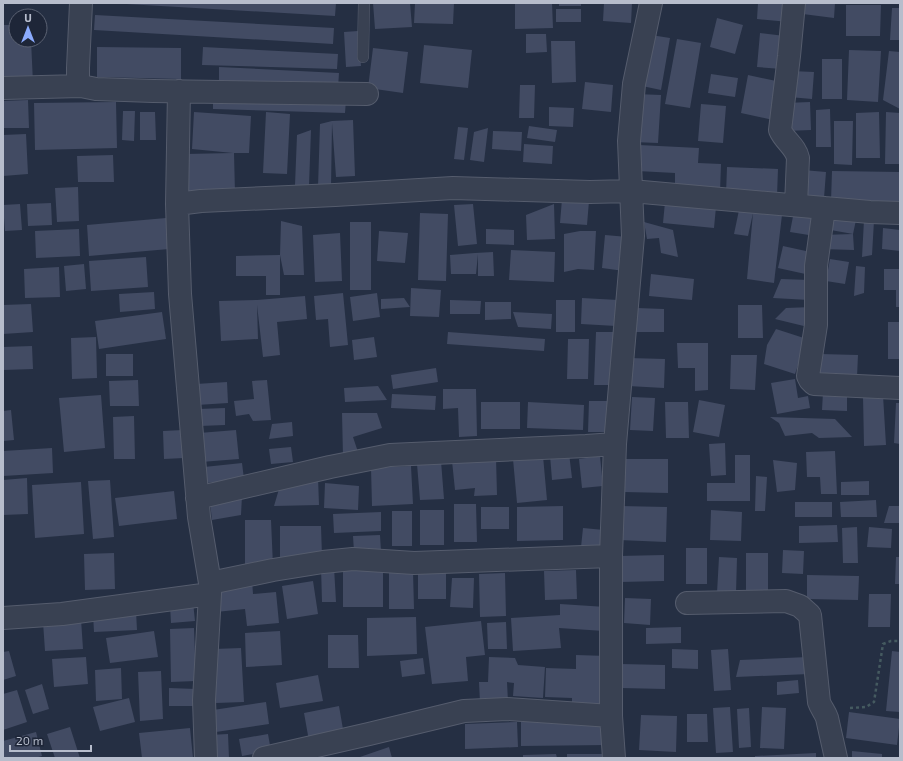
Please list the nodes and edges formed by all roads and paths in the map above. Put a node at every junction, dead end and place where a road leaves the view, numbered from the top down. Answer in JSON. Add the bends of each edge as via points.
{"nodes":[{"id":1,"x":81,"y":3,"type":"edge"},
{"id":2,"x":364,"y":3,"type":"edge"},
{"id":3,"x":651,"y":3,"type":"edge"},
{"id":4,"x":794,"y":3,"type":"edge"},
{"id":5,"x":362,"y":57,"type":"dead end"},
{"id":6,"x":81,"y":86,"type":"junction"},
{"id":7,"x":3,"y":88,"type":"edge"},
{"id":8,"x":179,"y":91,"type":"junction"},
{"id":9,"x":367,"y":94,"type":"dead end"},
{"id":10,"x":631,"y":190,"type":"junction"},
{"id":11,"x":177,"y":204,"type":"junction"},
{"id":12,"x":796,"y":205,"type":"junction"},
{"id":13,"x":824,"y":208,"type":"junction"},
{"id":14,"x":900,"y":213,"type":"edge"},
{"id":15,"x":900,"y":388,"type":"edge"},
{"id":16,"x":615,"y":444,"type":"junction"},
{"id":17,"x":198,"y":498,"type":"junction"},
{"id":18,"x":611,"y":556,"type":"junction"},
{"id":19,"x":210,"y":588,"type":"junction"},
{"id":20,"x":687,"y":603,"type":"dead end"},
{"id":21,"x":3,"y":618,"type":"edge"},
{"id":22,"x":900,"y":641,"type":"edge"},
{"id":23,"x":821,"y":709,"type":"junction"},
{"id":24,"x":611,"y":716,"type":"junction"},
{"id":25,"x":206,"y":758,"type":"edge"},
{"id":26,"x":264,"y":758,"type":"edge"},
{"id":27,"x":614,"y":758,"type":"edge"},
{"id":28,"x":836,"y":758,"type":"edge"}],
"edges":[{"from":1,"to":6,"type":"street","via":[[78,68]]},
{"from":2,"to":5,"type":"lane"},
{"from":3,"to":10,"type":"street","via":[[634,84],[629,141]]},
{"from":4,"to":12,"type":"street","via":[[780,130],[797,153]]},
{"from":6,"to":7,"type":"street"},
{"from":6,"to":8,"type":"street","via":[[96,89]]},
{"from":8,"to":9,"type":"street"},
{"from":8,"to":11,"type":"street"},
{"from":10,"to":11,"type":"street","via":[[590,192],[383,187]]},
{"from":10,"to":12,"type":"street"},
{"from":10,"to":16,"type":"street","via":[[634,236]]},
{"from":11,"to":17,"type":"street","via":[[180,294]]},
{"from":12,"to":13,"type":"street"},
{"from":13,"to":14,"type":"street"},
{"from":13,"to":15,"type":"street","via":[[816,266],[816,325],[808,376],[814,384]]},
{"from":16,"to":17,"type":"street","via":[[390,455]]},
{"from":16,"to":18,"type":"street"},
{"from":17,"to":19,"type":"street"},
{"from":18,"to":19,"type":"street","via":[[414,563],[353,559],[273,570]]},
{"from":18,"to":24,"type":"street"},
{"from":19,"to":21,"type":"street","via":[[62,614]]},
{"from":19,"to":25,"type":"street","via":[[204,700]]},
{"from":20,"to":23,"type":"street","via":[[786,600],[800,606],[810,615],[817,694]]},
{"from":22,"to":23,"type":"path","via":[[883,644],[874,702],[866,707]]},
{"from":23,"to":28,"type":"street","via":[[827,718]]},
{"from":24,"to":26,"type":"street","via":[[507,709],[464,711]]},
{"from":24,"to":27,"type":"street"}]}
